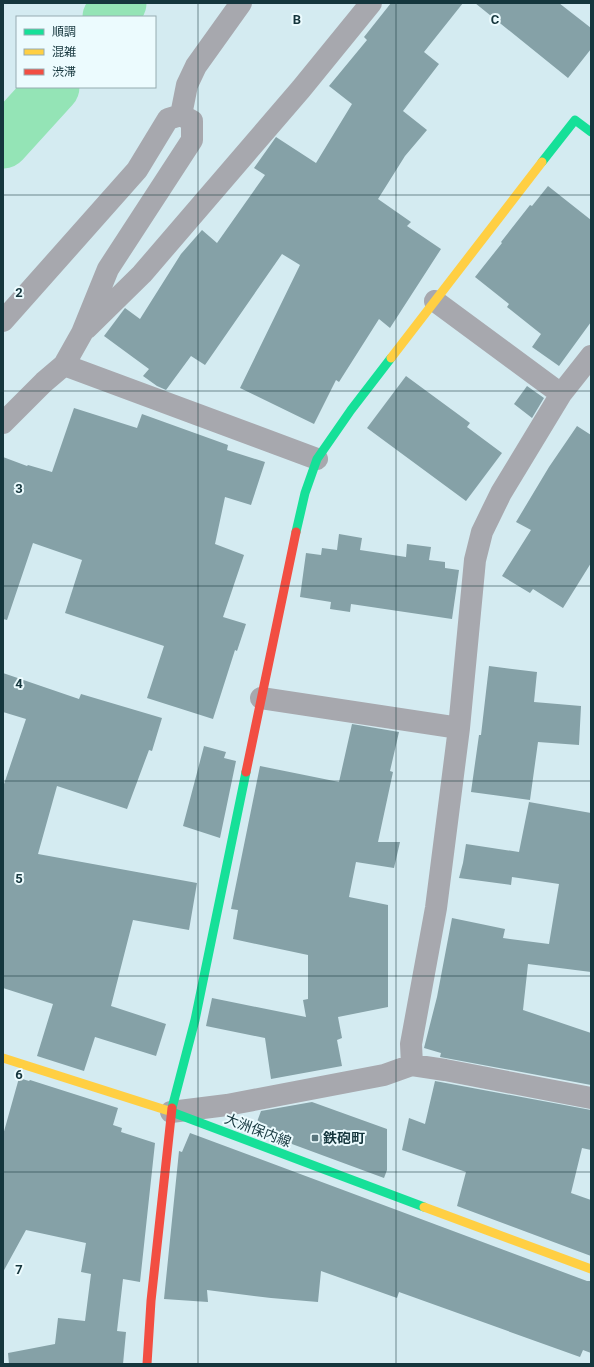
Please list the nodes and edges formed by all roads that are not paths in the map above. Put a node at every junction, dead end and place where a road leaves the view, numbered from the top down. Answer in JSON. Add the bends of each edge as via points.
{"nodes":[{"id":1,"x":241,"y":3,"type":"edge"},
{"id":2,"x":247,"y":3,"type":"edge"},
{"id":3,"x":371,"y":3,"type":"edge"},
{"id":4,"x":196,"y":66,"type":"junction"},
{"id":5,"x":182,"y":115,"type":"junction"},
{"id":6,"x":591,"y":132,"type":"edge"},
{"id":7,"x":435,"y":301,"type":"junction"},
{"id":8,"x":3,"y":321,"type":"edge"},
{"id":9,"x":82,"y":333,"type":"junction"},
{"id":10,"x":591,"y":356,"type":"edge"},
{"id":11,"x":64,"y":365,"type":"junction"},
{"id":12,"x":561,"y":394,"type":"junction"},
{"id":13,"x":3,"y":423,"type":"edge"},
{"id":14,"x":317,"y":459,"type":"junction"},
{"id":15,"x":261,"y":698,"type":"junction"},
{"id":16,"x":459,"y":728,"type":"junction"},
{"id":17,"x":3,"y":1058,"type":"edge"},
{"id":18,"x":412,"y":1065,"type":"junction"},
{"id":19,"x":591,"y":1098,"type":"edge"},
{"id":20,"x":171,"y":1112,"type":"junction"},
{"id":21,"x":591,"y":1269,"type":"edge"},
{"id":22,"x":147,"y":1364,"type":"edge"}],
"edges":[{"from":1,"to":4,"type":"street"},
{"from":2,"to":4,"type":"street"},
{"from":3,"to":9,"type":"street","via":[[301,89],[142,274]]},
{"from":4,"to":5,"type":"street","via":[[187,85]]},
{"from":5,"to":8,"type":"street","via":[[168,119],[137,170]]},
{"from":5,"to":9,"type":"street","via":[[192,121],[192,140],[108,269]]},
{"from":6,"to":7,"type":"street","via":[[575,120]]},
{"from":7,"to":12,"type":"street"},
{"from":7,"to":14,"type":"street","via":[[351,410]]},
{"from":9,"to":11,"type":"street"},
{"from":10,"to":12,"type":"street"},
{"from":11,"to":13,"type":"street"},
{"from":11,"to":14,"type":"street"},
{"from":12,"to":16,"type":"street","via":[[501,493],[482,532],[475,560]]},
{"from":14,"to":15,"type":"street","via":[[306,493]]},
{"from":15,"to":16,"type":"street"},
{"from":15,"to":20,"type":"street","via":[[195,1020]]},
{"from":16,"to":18,"type":"street","via":[[436,908],[411,1044]]},
{"from":17,"to":20,"type":"street","name":"大洲保内線"},
{"from":18,"to":19,"type":"street"},
{"from":18,"to":20,"type":"street","via":[[384,1075],[227,1105]]},
{"from":20,"to":21,"type":"street","name":"大洲保内線"},
{"from":20,"to":22,"type":"street","via":[[151,1300]]}]}
